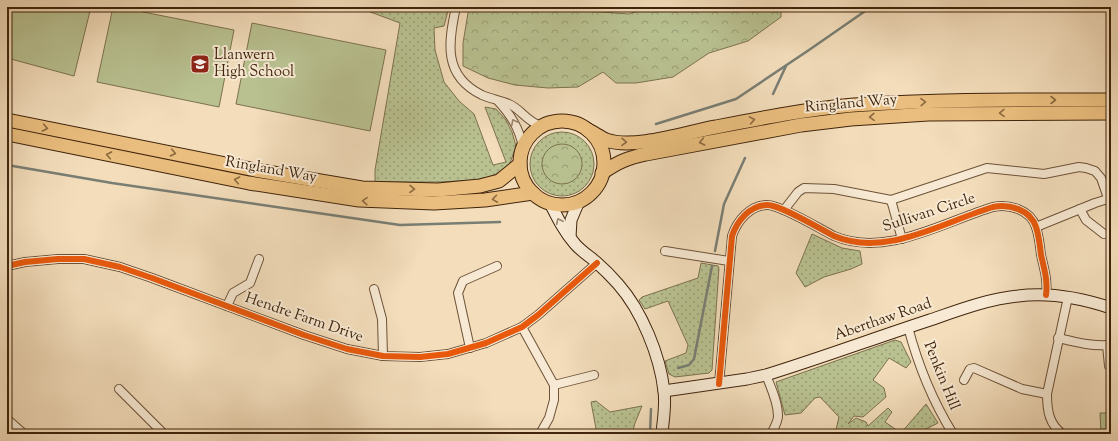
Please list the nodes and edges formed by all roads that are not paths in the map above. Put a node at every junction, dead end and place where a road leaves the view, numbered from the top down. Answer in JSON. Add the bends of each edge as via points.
{"nodes":[{"id":1,"x":456,"y":7,"type":"edge"},
{"id":2,"x":1111,"y":92,"type":"edge"},
{"id":3,"x":1081,"y":100,"type":"junction"},
{"id":4,"x":1111,"y":100,"type":"edge"},
{"id":5,"x":498,"y":101,"type":"junction"},
{"id":6,"x":1111,"y":113,"type":"edge"},
{"id":7,"x":7,"y":120,"type":"edge"},
{"id":8,"x":541,"y":126,"type":"junction"},
{"id":9,"x":588,"y":130,"type":"junction"},
{"id":10,"x":7,"y":134,"type":"edge"},
{"id":11,"x":523,"y":147,"type":"junction"},
{"id":12,"x":520,"y":164,"type":"junction"},
{"id":13,"x":602,"y":173,"type":"junction"},
{"id":14,"x":533,"y":193,"type":"junction"},
{"id":15,"x":1110,"y":198,"type":"edge"},
{"id":16,"x":891,"y":200,"type":"junction"},
{"id":17,"x":579,"y":201,"type":"junction"},
{"id":18,"x":550,"y":203,"type":"junction"},
{"id":19,"x":1080,"y":209,"type":"junction"},
{"id":20,"x":784,"y":210,"type":"junction"},
{"id":21,"x":1036,"y":227,"type":"junction"},
{"id":22,"x":1104,"y":234,"type":"dead end"},
{"id":23,"x":570,"y":237,"type":"junction"},
{"id":24,"x":902,"y":239,"type":"junction"},
{"id":25,"x":665,"y":250,"type":"dead end"},
{"id":26,"x":259,"y":259,"type":"dead end"},
{"id":27,"x":729,"y":261,"type":"junction"},
{"id":28,"x":597,"y":263,"type":"junction"},
{"id":29,"x":7,"y":266,"type":"edge"},
{"id":30,"x":497,"y":266,"type":"dead end"},
{"id":31,"x":374,"y":289,"type":"dead end"},
{"id":32,"x":1046,"y":294,"type":"junction"},
{"id":33,"x":1068,"y":296,"type":"junction"},
{"id":34,"x":227,"y":306,"type":"junction"},
{"id":35,"x":1111,"y":308,"type":"edge"},
{"id":36,"x":522,"y":326,"type":"junction"},
{"id":37,"x":908,"y":327,"type":"junction"},
{"id":38,"x":1058,"y":338,"type":"junction"},
{"id":39,"x":470,"y":348,"type":"junction"},
{"id":40,"x":383,"y":356,"type":"junction"},
{"id":41,"x":1109,"y":366,"type":"dead end"},
{"id":42,"x":594,"y":375,"type":"dead end"},
{"id":43,"x":766,"y":375,"type":"junction"},
{"id":44,"x":964,"y":380,"type":"dead end"},
{"id":45,"x":719,"y":384,"type":"junction"},
{"id":46,"x":554,"y":385,"type":"junction"},
{"id":47,"x":119,"y":389,"type":"dead end"},
{"id":48,"x":664,"y":391,"type":"junction"},
{"id":49,"x":1047,"y":394,"type":"junction"},
{"id":50,"x":7,"y":419,"type":"edge"},
{"id":51,"x":1058,"y":433,"type":"edge"},
{"id":52,"x":24,"y":434,"type":"edge"},
{"id":53,"x":164,"y":434,"type":"edge"},
{"id":54,"x":540,"y":434,"type":"edge"},
{"id":55,"x":662,"y":434,"type":"edge"},
{"id":56,"x":771,"y":434,"type":"edge"},
{"id":57,"x":953,"y":434,"type":"edge"}],
"edges":[{"from":1,"to":5,"type":"street","via":[[450,46],[452,62],[469,87]]},
{"from":2,"to":3,"type":"main road","name":"Ringland Way","via":[[1096,92]]},
{"from":3,"to":4,"type":"main road","name":"Ringland Way"},
{"from":9,"to":3,"type":"main road","name":"Ringland Way","one_way":true,"via":[[606,140],[628,142],[655,140],[716,127],[852,106],[965,101]]},
{"from":5,"to":8,"type":"street","via":[[510,104],[526,118]]},
{"from":11,"to":5,"type":"street","one_way":true,"via":[[515,123]]},
{"from":6,"to":13,"type":"main road","name":"Ringland Way","one_way":true,"via":[[928,114],[851,119],[801,125],[627,158]]},
{"from":7,"to":12,"type":"main road","name":"Ringland Way","one_way":true,"via":[[255,170],[362,188],[438,190],[480,186],[499,181]]},
{"from":8,"to":9,"type":"main road","name":"Ringland Way","via":[[565,121]]},
{"from":8,"to":11,"type":"main road","name":"Ringland Way","via":[[530,135]]},
{"from":9,"to":13,"type":"main road","name":"Ringland Way","via":[[602,149]]},
{"from":14,"to":10,"type":"main road","name":"Ringland Way","one_way":true,"via":[[485,200],[434,203],[359,200],[250,183]]},
{"from":11,"to":12,"type":"main road","name":"Ringland Way"},
{"from":12,"to":14,"type":"main road","name":"Ringland Way","via":[[526,185]]},
{"from":13,"to":17,"type":"main road","name":"Ringland Way","via":[[598,185]]},
{"from":14,"to":18,"type":"main road","name":"Ringland Way"},
{"from":15,"to":16,"type":"street","via":[[1101,178],[1095,171],[1086,168],[1044,174],[987,168]]},
{"from":15,"to":19,"type":"street"},
{"from":16,"to":20,"type":"street","via":[[834,189],[808,188],[798,192]]},
{"from":16,"to":24,"type":"street"},
{"from":17,"to":18,"type":"main road","name":"Ringland Way","via":[[560,205]]},
{"from":17,"to":23,"type":"street","via":[[571,220]]},
{"from":23,"to":18,"type":"street","one_way":true},
{"from":19,"to":21,"type":"street"},
{"from":19,"to":22,"type":"street","via":[[1086,220]]},
{"from":20,"to":24,"type":"street","name":"Sullivan Circle","via":[[851,242],[883,243]]},
{"from":20,"to":27,"type":"street","name":"Sullivan Circle","via":[[774,206],[762,206],[745,215],[732,236]]},
{"from":21,"to":24,"type":"street","name":"Sullivan Circle","via":[[1022,210],[998,206]]},
{"from":21,"to":32,"type":"street","name":"Sullivan Circle","via":[[1047,282]]},
{"from":23,"to":28,"type":"street"},
{"from":25,"to":27,"type":"street"},
{"from":26,"to":34,"type":"street","via":[[250,283],[233,293]]},
{"from":27,"to":45,"type":"street","name":"Sullivan Circle"},
{"from":28,"to":36,"type":"street","name":"Hendre Farm Drive"},
{"from":28,"to":48,"type":"street","via":[[618,285],[650,335]]},
{"from":29,"to":34,"type":"street","name":"Hendre Farm Drive","via":[[58,259],[84,259],[120,267]]},
{"from":30,"to":39,"type":"street","via":[[463,281],[458,293]]},
{"from":31,"to":40,"type":"street","via":[[382,319]]},
{"from":32,"to":33,"type":"street","name":"Aberthaw Road"},
{"from":32,"to":37,"type":"street","name":"Aberthaw Road","via":[[995,300]]},
{"from":33,"to":35,"type":"street","name":"Aberthaw Road"},
{"from":33,"to":38,"type":"street"},
{"from":34,"to":40,"type":"street","name":"Hendre Farm Drive","via":[[347,349]]},
{"from":36,"to":39,"type":"street","name":"Hendre Farm Drive"},
{"from":36,"to":46,"type":"street"},
{"from":37,"to":43,"type":"street","name":"Aberthaw Road"},
{"from":37,"to":57,"type":"street","name":"Penkin Hill","via":[[929,390]]},
{"from":38,"to":41,"type":"street","via":[[1082,344],[1107,345]]},
{"from":38,"to":49,"type":"street"},
{"from":39,"to":40,"type":"street","name":"Hendre Farm Drive","via":[[420,358]]},
{"from":42,"to":46,"type":"street"},
{"from":43,"to":45,"type":"street","name":"Aberthaw Road"},
{"from":43,"to":56,"type":"street","via":[[778,415]]},
{"from":44,"to":49,"type":"street","via":[[970,369],[974,368],[1022,390]]},
{"from":45,"to":48,"type":"street","name":"Aberthaw Road"},
{"from":46,"to":54,"type":"street","via":[[554,400],[549,418]]},
{"from":47,"to":53,"type":"street"},
{"from":48,"to":55,"type":"street"},
{"from":49,"to":51,"type":"street","via":[[1050,418]]},
{"from":50,"to":52,"type":"street"}]}
